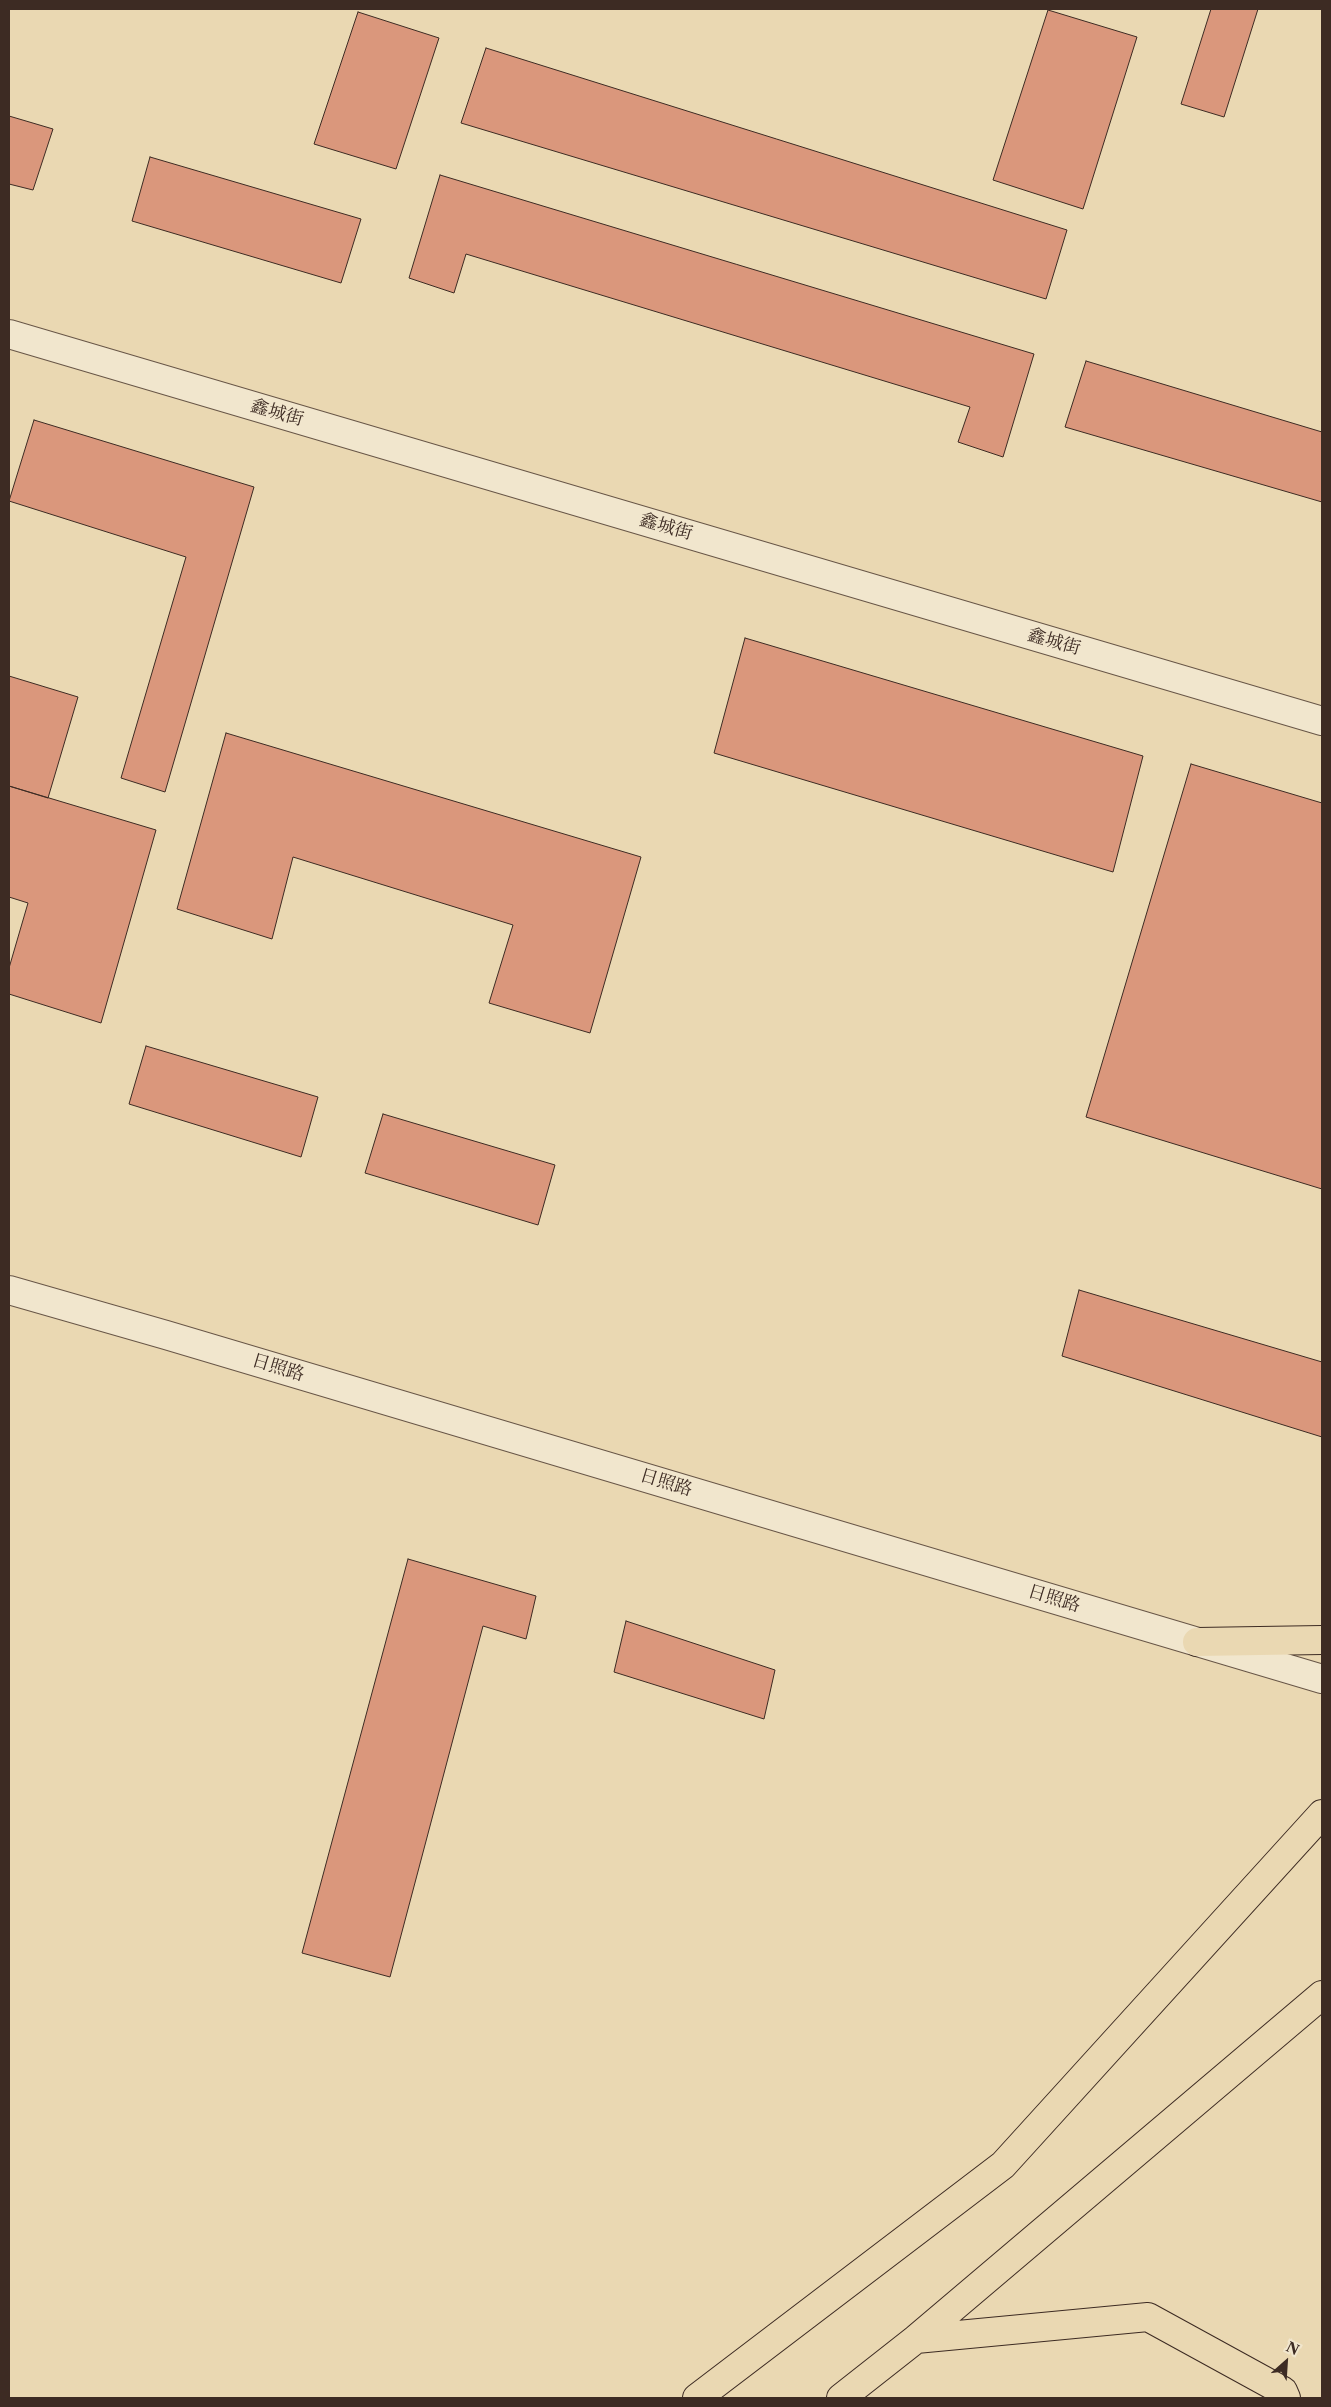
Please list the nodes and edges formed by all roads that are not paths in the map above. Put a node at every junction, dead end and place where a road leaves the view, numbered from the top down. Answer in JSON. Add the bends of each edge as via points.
{"nodes":[{"id":1,"x":9,"y":334,"type":"edge"},
{"id":2,"x":1322,"y":721,"type":"edge"},
{"id":3,"x":9,"y":1290,"type":"edge"},
{"id":4,"x":1322,"y":1640,"type":"edge"},
{"id":5,"x":1197,"y":1642,"type":"junction"},
{"id":6,"x":1322,"y":1679,"type":"edge"},
{"id":7,"x":1322,"y":1814,"type":"edge"},
{"id":8,"x":1322,"y":1995,"type":"edge"},
{"id":9,"x":916,"y":2339,"type":"junction"},
{"id":10,"x":697,"y":2398,"type":"edge"},
{"id":11,"x":841,"y":2398,"type":"edge"},
{"id":12,"x":1286,"y":2398,"type":"edge"}],
"edges":[{"from":1,"to":2,"type":"street","name":"鑫城街"},
{"from":3,"to":5,"type":"street","name":"日照路"},
{"from":4,"to":5,"type":"main road"},
{"from":5,"to":6,"type":"street","name":"日照路"},
{"from":7,"to":10,"type":"main road","via":[[1002,2165]]},
{"from":8,"to":9,"type":"main road"},
{"from":9,"to":11,"type":"main road"},
{"from":9,"to":12,"type":"main road","via":[[1148,2317],[1283,2391]]}]}
